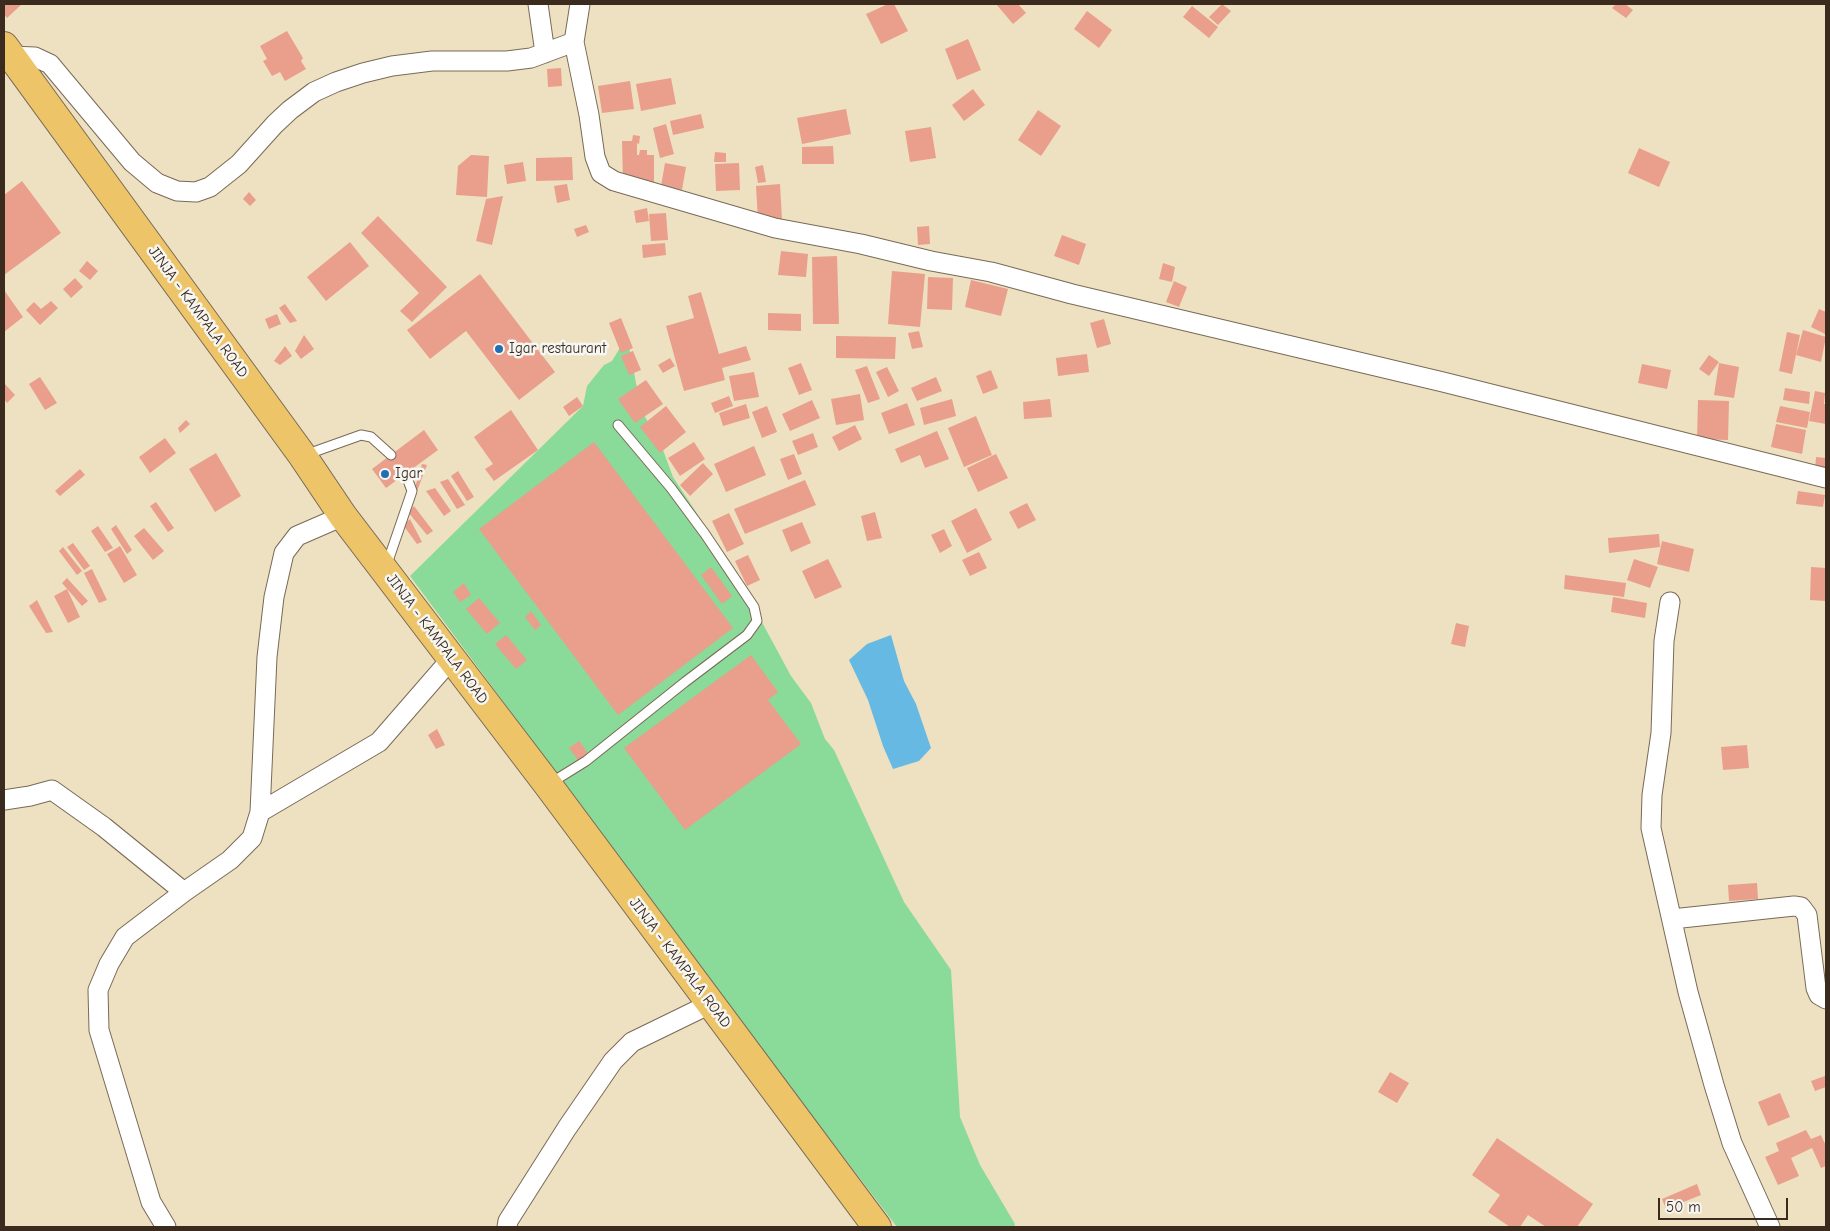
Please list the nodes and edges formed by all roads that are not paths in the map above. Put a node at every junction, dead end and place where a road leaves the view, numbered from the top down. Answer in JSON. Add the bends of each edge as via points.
{"nodes":[{"id":1,"x":538,"y":4,"type":"edge"},
{"id":2,"x":580,"y":4,"type":"edge"},
{"id":3,"x":574,"y":42,"type":"junction"},
{"id":4,"x":8,"y":51,"type":"edge"},
{"id":5,"x":545,"y":53,"type":"junction"},
{"id":6,"x":618,"y":425,"type":"dead end"},
{"id":7,"x":391,"y":455,"type":"dead end"},
{"id":8,"x":302,"y":456,"type":"junction"},
{"id":9,"x":406,"y":475,"type":"dead end"},
{"id":10,"x":1826,"y":478,"type":"edge"},
{"id":11,"x":344,"y":516,"type":"junction"},
{"id":12,"x":385,"y":570,"type":"junction"},
{"id":13,"x":1670,"y":602,"type":"dead end"},
{"id":14,"x":452,"y":658,"type":"junction"},
{"id":15,"x":548,"y":785,"type":"junction"},
{"id":16,"x":4,"y":800,"type":"edge"},
{"id":17,"x":260,"y":812,"type":"junction"},
{"id":18,"x":184,"y":892,"type":"junction"},
{"id":19,"x":1672,"y":918,"type":"junction"},
{"id":20,"x":1826,"y":999,"type":"edge"},
{"id":21,"x":710,"y":1004,"type":"junction"},
{"id":22,"x":166,"y":1227,"type":"edge"},
{"id":23,"x":507,"y":1227,"type":"edge"},
{"id":24,"x":877,"y":1227,"type":"edge"},
{"id":25,"x":1770,"y":1227,"type":"edge"}],
"edges":[{"from":1,"to":5,"type":"street"},
{"from":2,"to":3,"type":"street"},
{"from":3,"to":5,"type":"street"},
{"from":3,"to":10,"type":"street","via":[[595,157],[601,172],[614,182],[775,228],[990,272]]},
{"from":4,"to":5,"type":"street","via":[[50,64],[132,162],[157,183],[176,191],[196,192],[210,186],[239,164],[290,110],[314,92],[336,82],[392,66],[432,62],[507,62]]},
{"from":4,"to":8,"type":"highway","name":"JINJA - KAMPALA ROAD"},
{"from":6,"to":15,"type":"lane","via":[[705,534],[754,607],[757,620],[747,635],[586,762]]},
{"from":7,"to":8,"type":"lane","via":[[371,437],[361,435]]},
{"from":8,"to":11,"type":"highway","name":"JINJA - KAMPALA ROAD"},
{"from":9,"to":12,"type":"lane","via":[[412,491]]},
{"from":11,"to":12,"type":"highway","name":"JINJA - KAMPALA ROAD"},
{"from":11,"to":17,"type":"street","via":[[297,536],[284,553],[274,597],[267,657]]},
{"from":12,"to":14,"type":"highway","name":"JINJA - KAMPALA ROAD"},
{"from":13,"to":19,"type":"street","via":[[1664,641],[1651,828]]},
{"from":14,"to":15,"type":"highway","name":"JINJA - KAMPALA ROAD"},
{"from":14,"to":17,"type":"street","via":[[379,742]]},
{"from":15,"to":21,"type":"highway","name":"JINJA - KAMPALA ROAD"},
{"from":16,"to":18,"type":"street","via":[[52,790],[104,827]]},
{"from":17,"to":18,"type":"street","via":[[252,838],[230,860]]},
{"from":18,"to":22,"type":"street","via":[[125,938],[98,990],[99,1030],[151,1202]]},
{"from":19,"to":20,"type":"street","via":[[1801,907],[1807,915],[1816,988]]},
{"from":19,"to":25,"type":"street","via":[[1688,992],[1730,1135]]},
{"from":21,"to":23,"type":"street","via":[[632,1042],[613,1061],[567,1128]]},
{"from":21,"to":24,"type":"highway","name":"JINJA - KAMPALA ROAD"}]}
